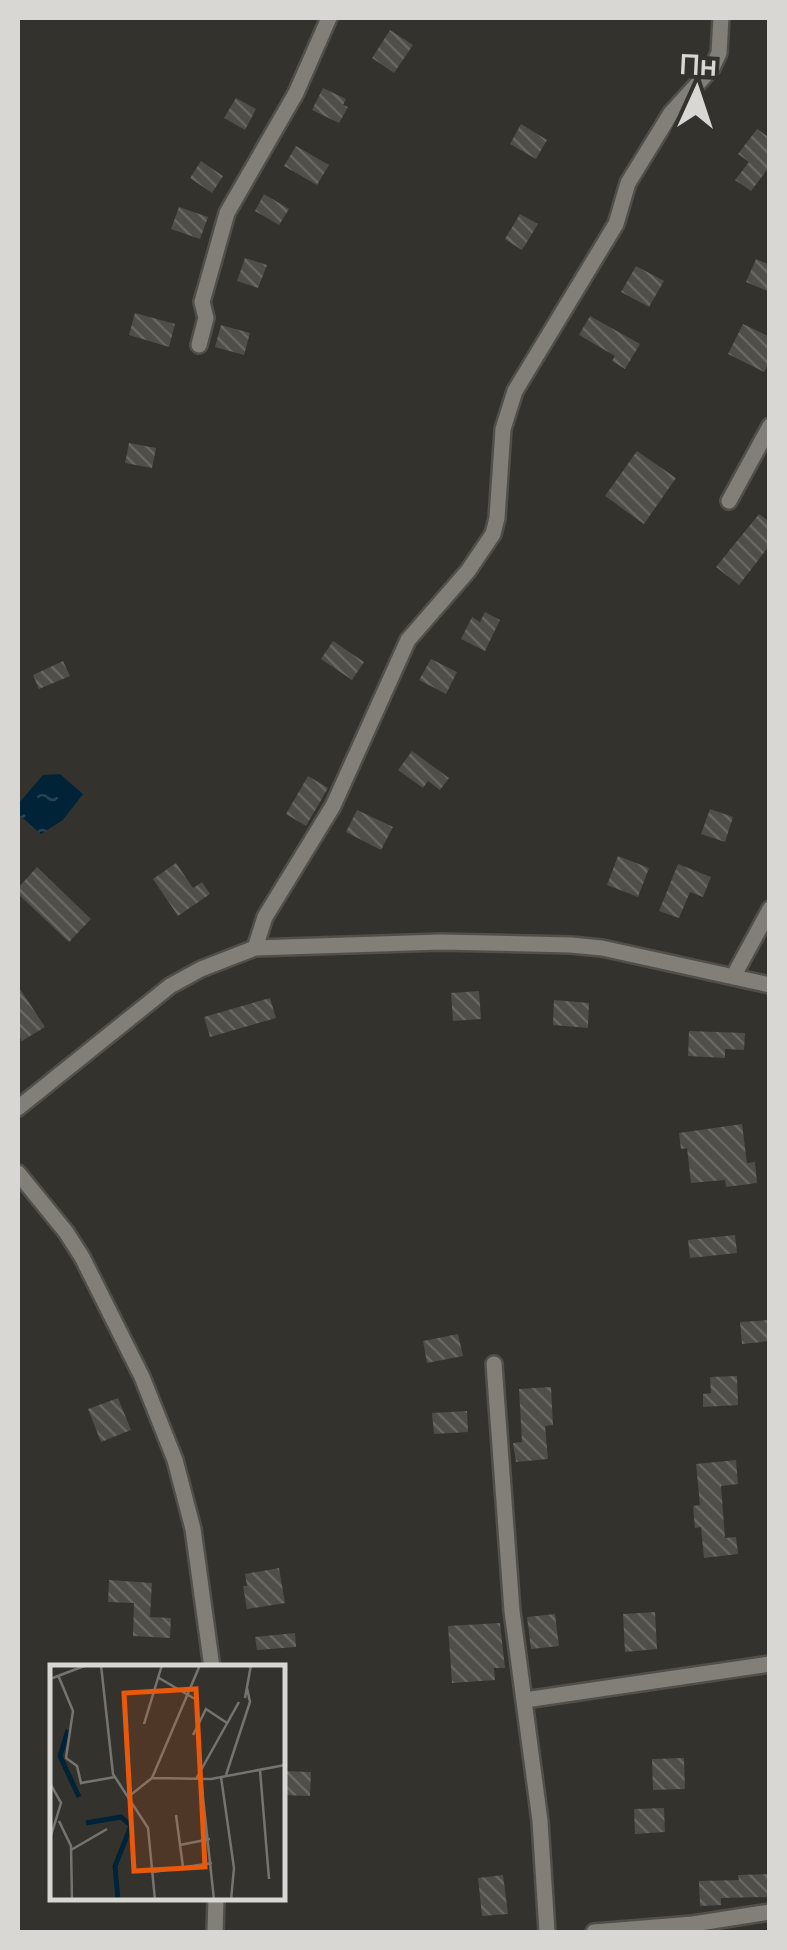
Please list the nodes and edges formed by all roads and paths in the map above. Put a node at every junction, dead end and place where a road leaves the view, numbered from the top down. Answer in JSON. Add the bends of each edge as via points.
{"nodes":[{"id":1,"x":330,"y":18,"type":"edge"},
{"id":2,"x":721,"y":18,"type":"edge"},
{"id":3,"x":199,"y":345,"type":"dead end"},
{"id":4,"x":770,"y":426,"type":"edge"},
{"id":5,"x":729,"y":501,"type":"dead end"},
{"id":6,"x":770,"y":909,"type":"edge"},
{"id":7,"x":254,"y":948,"type":"junction"},
{"id":8,"x":733,"y":977,"type":"junction"},
{"id":9,"x":770,"y":984,"type":"edge"},
{"id":10,"x":18,"y":1108,"type":"edge"},
{"id":11,"x":18,"y":1173,"type":"edge"},
{"id":12,"x":494,"y":1364,"type":"dead end"},
{"id":13,"x":770,"y":1664,"type":"edge"},
{"id":14,"x":212,"y":1665,"type":"edge"},
{"id":15,"x":525,"y":1700,"type":"junction"},
{"id":16,"x":216,"y":1900,"type":"edge"},
{"id":17,"x":770,"y":1912,"type":"edge"},
{"id":18,"x":215,"y":1932,"type":"edge"},
{"id":19,"x":547,"y":1932,"type":"edge"},
{"id":20,"x":594,"y":1932,"type":"edge"}],
"edges":[{"from":1,"to":3,"type":"street","via":[[227,213],[202,302],[206,318]]},
{"from":2,"to":7,"type":"street","via":[[712,68],[671,113],[628,183],[616,224],[516,390],[503,430],[493,534],[408,640],[332,806]]},
{"from":4,"to":5,"type":"street"},
{"from":6,"to":8,"type":"street"},
{"from":7,"to":8,"type":"street","via":[[571,945]]},
{"from":7,"to":10,"type":"street","via":[[170,986]]},
{"from":8,"to":9,"type":"street"},
{"from":11,"to":14,"type":"street","via":[[82,1257],[164,1429],[193,1529]]},
{"from":12,"to":15,"type":"street"},
{"from":13,"to":15,"type":"street"},
{"from":15,"to":19,"type":"street"},
{"from":16,"to":18,"type":"street"},
{"from":17,"to":20,"type":"street"}]}
